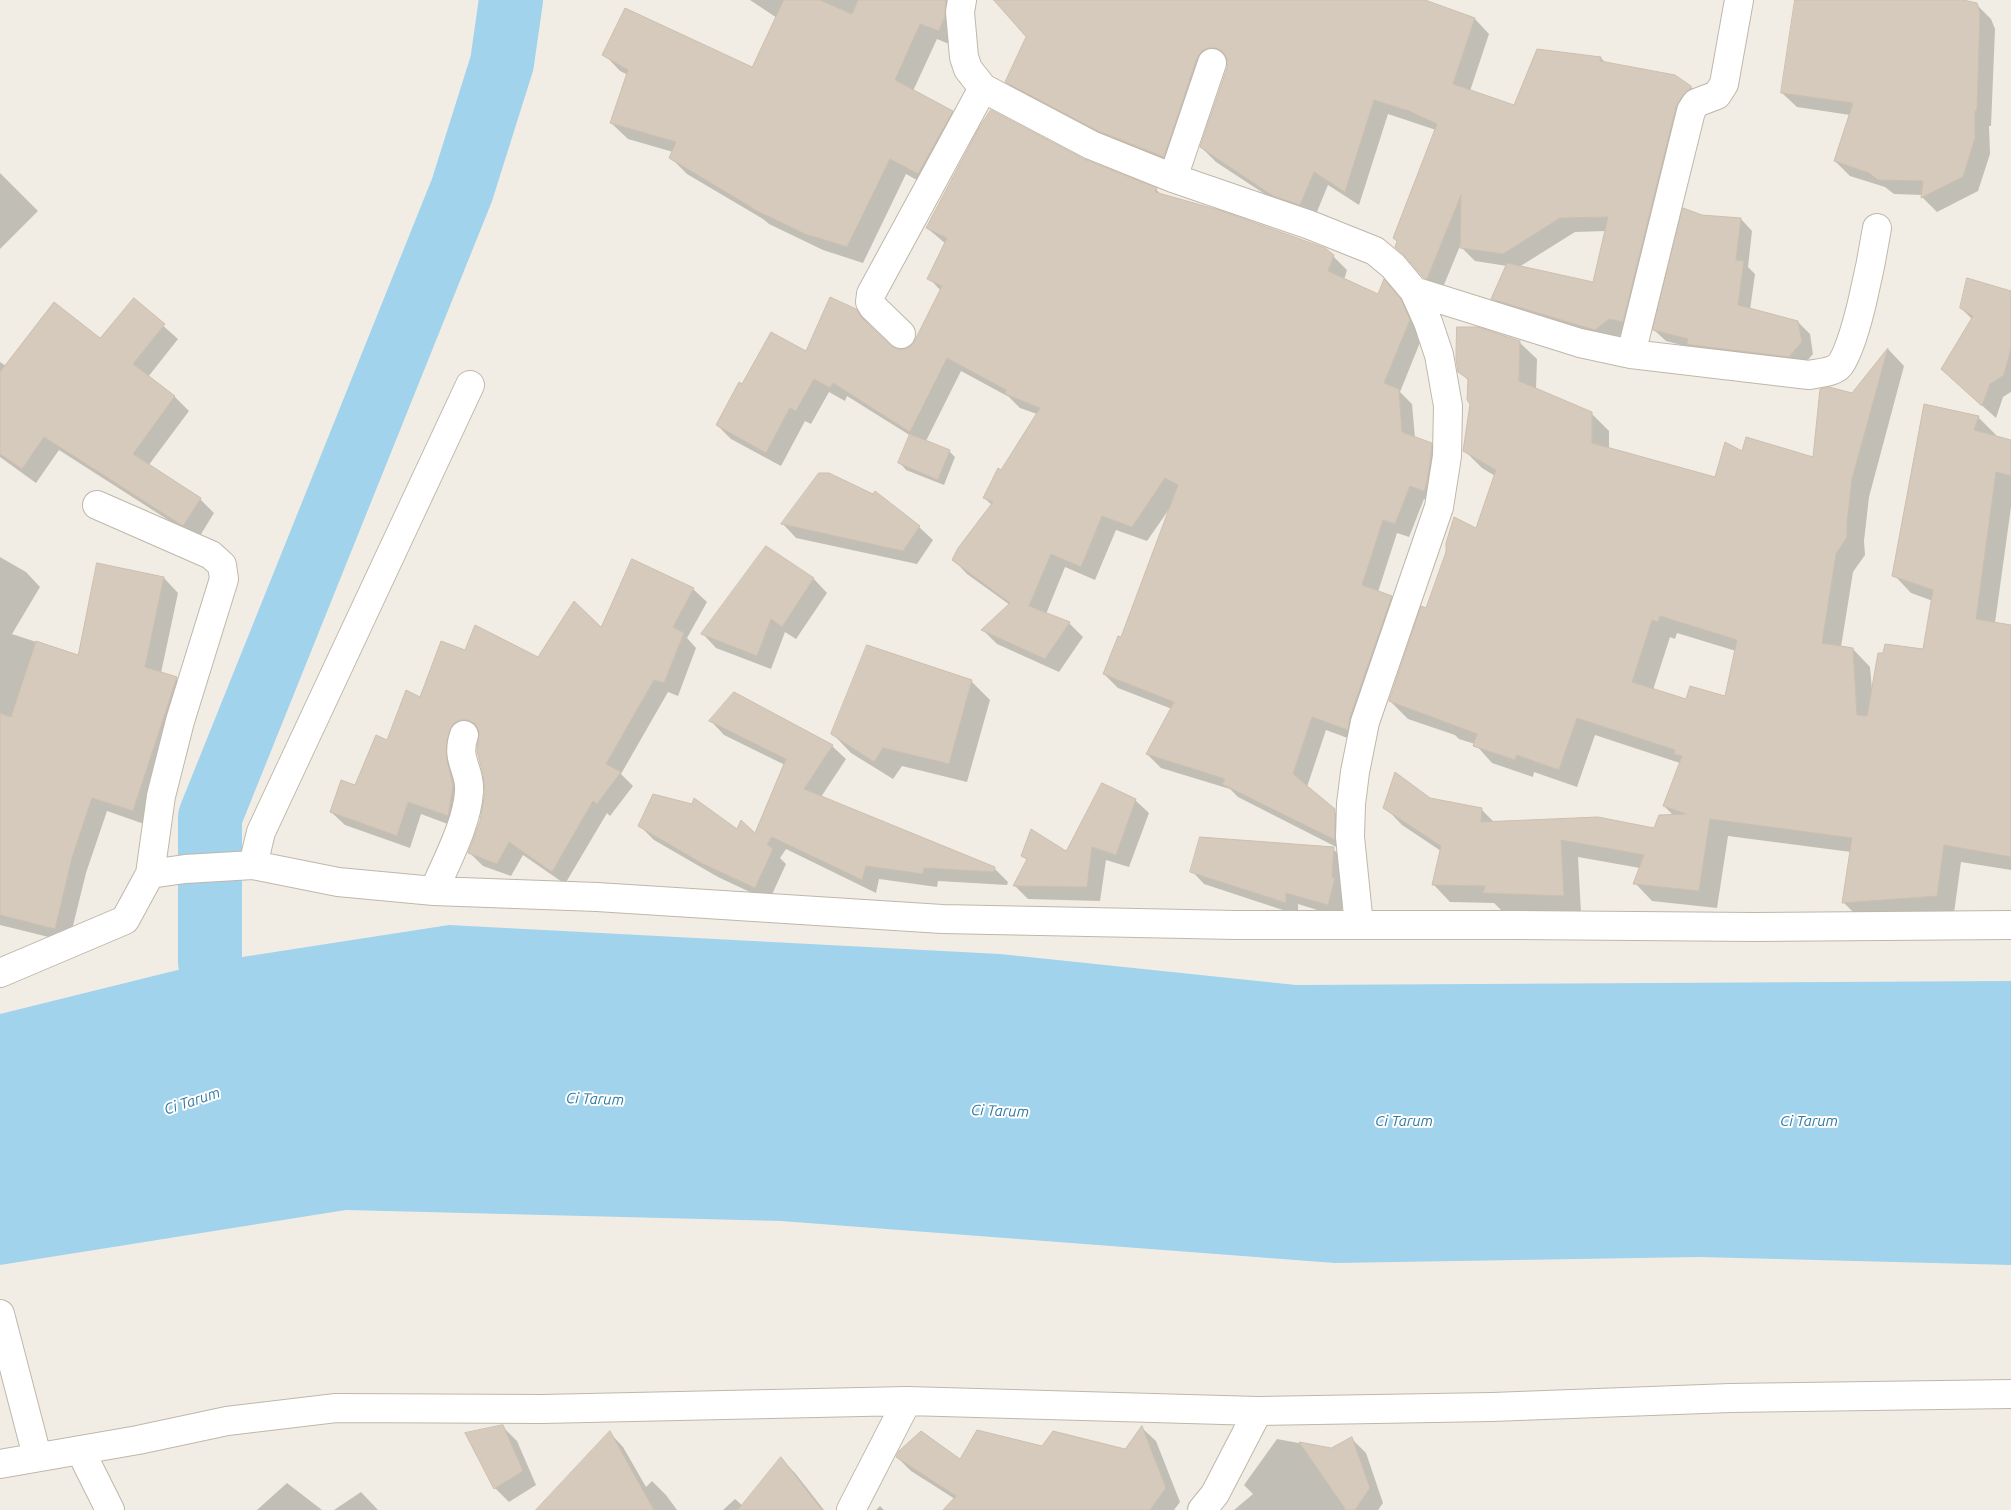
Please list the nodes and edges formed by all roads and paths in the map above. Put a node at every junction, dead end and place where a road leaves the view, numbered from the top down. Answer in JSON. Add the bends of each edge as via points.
{"nodes":[{"id":1,"x":962,"y":0,"type":"edge"},
{"id":2,"x":1740,"y":0,"type":"edge"},
{"id":3,"x":1212,"y":64,"type":"dead end"},
{"id":4,"x":983,"y":88,"type":"junction"},
{"id":5,"x":1173,"y":178,"type":"junction"},
{"id":6,"x":1877,"y":228,"type":"dead end"},
{"id":7,"x":1414,"y":291,"type":"junction"},
{"id":8,"x":901,"y":334,"type":"dead end"},
{"id":9,"x":1631,"y":354,"type":"junction"},
{"id":10,"x":470,"y":385,"type":"dead end"},
{"id":11,"x":97,"y":505,"type":"dead end"},
{"id":12,"x":464,"y":735,"type":"dead end"},
{"id":13,"x":243,"y":865,"type":"junction"},
{"id":14,"x":150,"y":874,"type":"junction"},
{"id":15,"x":434,"y":891,"type":"junction"},
{"id":16,"x":1359,"y":925,"type":"junction"},
{"id":17,"x":2011,"y":925,"type":"edge"},
{"id":18,"x":0,"y":973,"type":"edge"},
{"id":19,"x":0,"y":1314,"type":"edge"},
{"id":20,"x":2011,"y":1394,"type":"edge"},
{"id":21,"x":907,"y":1401,"type":"junction"},
{"id":22,"x":1258,"y":1411,"type":"junction"},
{"id":23,"x":80,"y":1450,"type":"junction"},
{"id":24,"x":37,"y":1456,"type":"junction"},
{"id":25,"x":0,"y":1464,"type":"edge"},
{"id":26,"x":110,"y":1510,"type":"edge"},
{"id":27,"x":851,"y":1510,"type":"edge"},
{"id":28,"x":1202,"y":1510,"type":"edge"}],
"edges":[{"from":1,"to":4,"type":"street","via":[[964,57],[968,69]]},
{"from":2,"to":9,"type":"street","via":[[1724,84],[1717,94],[1696,103],[1691,111]]},
{"from":3,"to":5,"type":"street"},
{"from":4,"to":5,"type":"street","via":[[1092,145]]},
{"from":4,"to":8,"type":"street","via":[[871,294],[873,307]]},
{"from":5,"to":7,"type":"street","via":[[1375,251]]},
{"from":6,"to":9,"type":"street","via":[[1860,310],[1845,355],[1839,366],[1831,371],[1808,375]]},
{"from":7,"to":9,"type":"street","via":[[1580,344]]},
{"from":7,"to":16,"type":"street","via":[[1439,356],[1448,406],[1447,456],[1439,507],[1365,722],[1355,772],[1350,838]]},
{"from":10,"to":13,"type":"street"},
{"from":11,"to":14,"type":"street","via":[[211,555],[222,565],[224,579],[180,721],[161,796]]},
{"from":12,"to":15,"type":"street","via":[[460,756],[470,790],[458,833]]},
{"from":13,"to":14,"type":"street"},
{"from":13,"to":15,"type":"street","via":[[338,882]]},
{"from":14,"to":18,"type":"street","via":[[125,920]]},
{"from":15,"to":16,"type":"street","via":[[597,897],[942,919]]},
{"from":16,"to":17,"type":"street"},
{"from":19,"to":24,"type":"street"},
{"from":20,"to":22,"type":"street"},
{"from":21,"to":22,"type":"street"},
{"from":21,"to":23,"type":"street","via":[[542,1409],[336,1408],[227,1421]]},
{"from":21,"to":27,"type":"street"},
{"from":22,"to":28,"type":"street","via":[[1215,1494]]},
{"from":23,"to":24,"type":"street"},
{"from":23,"to":26,"type":"street"},
{"from":24,"to":25,"type":"street"}]}
